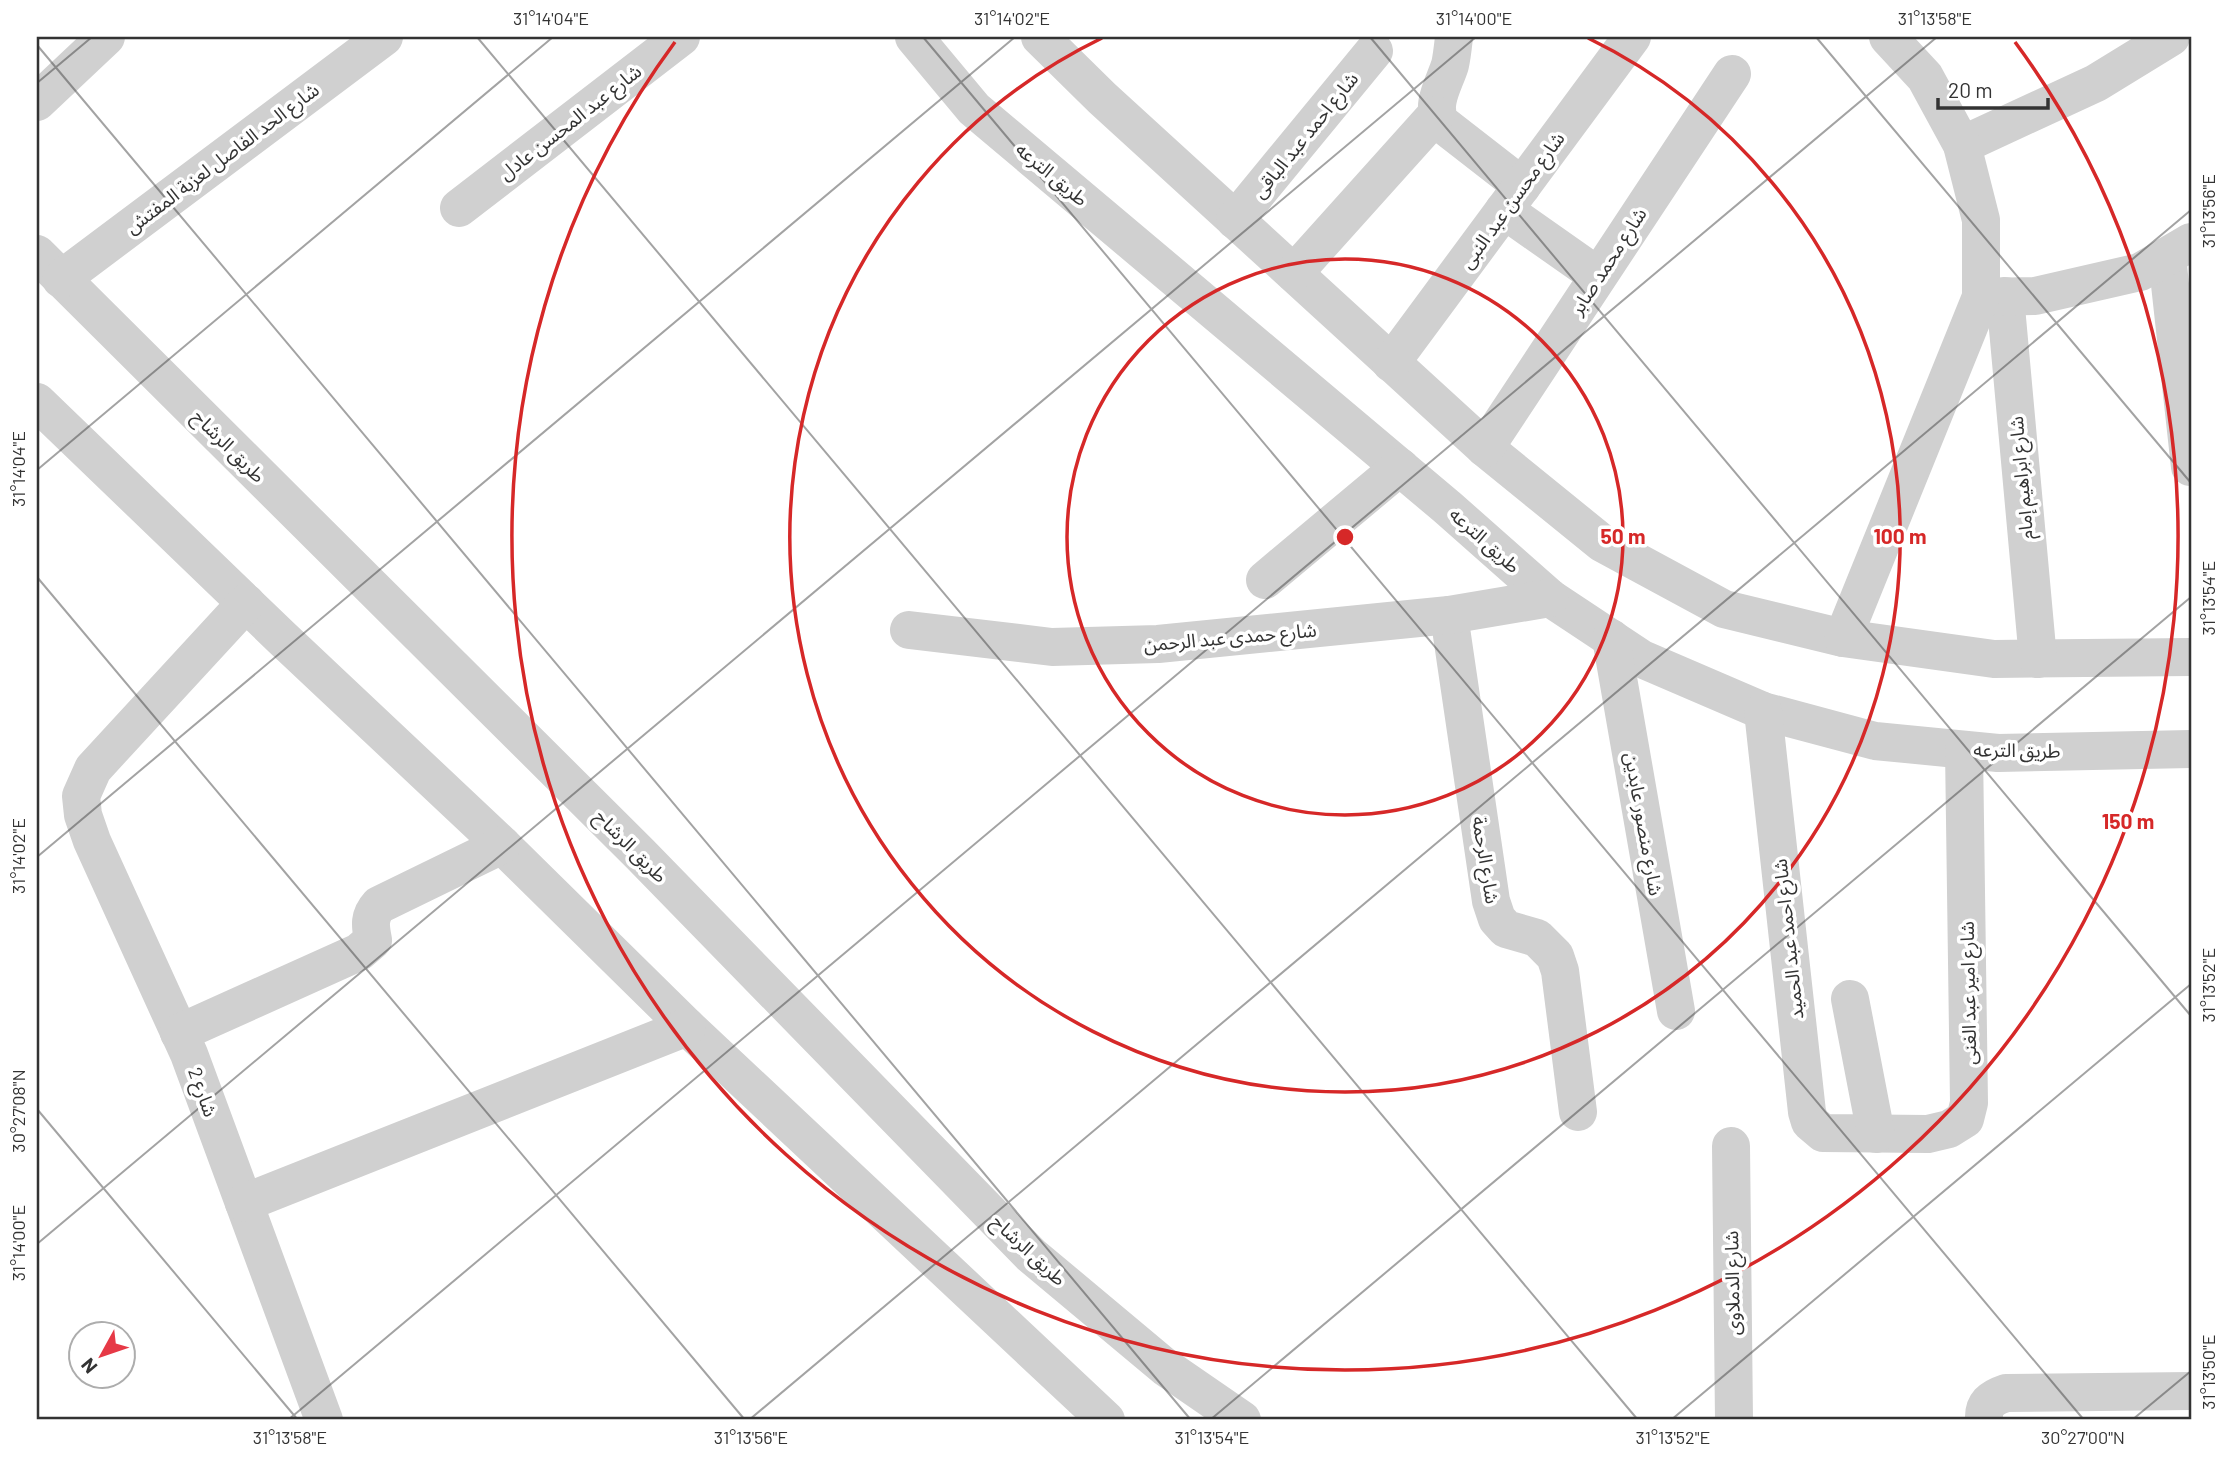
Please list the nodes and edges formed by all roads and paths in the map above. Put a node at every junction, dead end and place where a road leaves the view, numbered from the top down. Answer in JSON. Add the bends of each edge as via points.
{"nodes":[{"id":1,"x":106,"y":37,"type":"edge"},
{"id":2,"x":384,"y":37,"type":"edge"},
{"id":3,"x":681,"y":37,"type":"edge"},
{"id":4,"x":914,"y":37,"type":"edge"},
{"id":5,"x":1040,"y":37,"type":"edge"},
{"id":6,"x":1454,"y":37,"type":"edge"},
{"id":7,"x":1632,"y":37,"type":"edge"},
{"id":8,"x":1888,"y":37,"type":"edge"},
{"id":9,"x":2171,"y":37,"type":"edge"},
{"id":10,"x":1374,"y":51,"type":"dead end"},
{"id":11,"x":1732,"y":74,"type":"dead end"},
{"id":12,"x":37,"y":102,"type":"edge"},
{"id":13,"x":1436,"y":115,"type":"junction"},
{"id":14,"x":1962,"y":145,"type":"junction"},
{"id":15,"x":1513,"y":198,"type":"junction"},
{"id":16,"x":458,"y":208,"type":"dead end"},
{"id":17,"x":1235,"y":220,"type":"junction"},
{"id":18,"x":2179,"y":250,"type":"edge"},
{"id":19,"x":49,"y":266,"type":"edge"},
{"id":20,"x":1294,"y":273,"type":"junction"},
{"id":21,"x":1598,"y":276,"type":"junction"},
{"id":22,"x":1993,"y":297,"type":"junction"},
{"id":23,"x":1391,"y":363,"type":"junction"},
{"id":24,"x":37,"y":402,"type":"edge"},
{"id":25,"x":1485,"y":448,"type":"junction"},
{"id":26,"x":1400,"y":467,"type":"junction"},
{"id":27,"x":2190,"y":467,"type":"edge"},
{"id":28,"x":1265,"y":580,"type":"dead end"},
{"id":29,"x":1550,"y":598,"type":"junction"},
{"id":30,"x":246,"y":603,"type":"junction"},
{"id":31,"x":1448,"y":615,"type":"junction"},
{"id":32,"x":909,"y":630,"type":"dead end"},
{"id":33,"x":1611,"y":638,"type":"junction"},
{"id":34,"x":1843,"y":638,"type":"junction"},
{"id":35,"x":2191,"y":657,"type":"edge"},
{"id":36,"x":2038,"y":659,"type":"junction"},
{"id":37,"x":1763,"y":711,"type":"junction"},
{"id":38,"x":2191,"y":749,"type":"edge"},
{"id":39,"x":1964,"y":750,"type":"junction"},
{"id":40,"x":502,"y":845,"type":"junction"},
{"id":41,"x":1850,"y":999,"type":"dead end"},
{"id":42,"x":1676,"y":1011,"type":"dead end"},
{"id":43,"x":687,"y":1027,"type":"junction"},
{"id":44,"x":179,"y":1033,"type":"junction"},
{"id":45,"x":1578,"y":1112,"type":"dead end"},
{"id":46,"x":1863,"y":1134,"type":"junction"},
{"id":47,"x":1731,"y":1146,"type":"dead end"},
{"id":48,"x":244,"y":1203,"type":"junction"},
{"id":49,"x":2191,"y":1391,"type":"edge"},
{"id":50,"x":1093,"y":1408,"type":"edge"},
{"id":51,"x":324,"y":1420,"type":"edge"},
{"id":52,"x":1242,"y":1420,"type":"edge"},
{"id":53,"x":1734,"y":1420,"type":"edge"},
{"id":54,"x":1984,"y":1420,"type":"edge"}],
"edges":[{"from":1,"to":12,"type":"street"},
{"from":2,"to":19,"type":"street","name":"شارع الحد الفاصل لعزبة المفتش"},
{"from":3,"to":16,"type":"street","name":"شارع عبد المحسن عادل"},
{"from":4,"to":26,"type":"street","name":"طريق الترعه","via":[[974,109]]},
{"from":5,"to":17,"type":"street"},
{"from":6,"to":13,"type":"street"},
{"from":7,"to":15,"type":"street","name":"شارع محسن عبد النبى"},
{"from":8,"to":14,"type":"street","name":"شارع ابراهيم إمام","via":[[1925,77]]},
{"from":9,"to":14,"type":"street","via":[[2096,83]]},
{"from":10,"to":17,"type":"street","name":"شارع احمد عبد الباقى"},
{"from":11,"to":21,"type":"street","name":"شارع محمد صابر"},
{"from":13,"to":15,"type":"street"},
{"from":13,"to":20,"type":"street"},
{"from":14,"to":22,"type":"street","name":"شارع ابراهيم إمام","via":[[1981,219]]},
{"from":15,"to":21,"type":"street"},
{"from":15,"to":23,"type":"street","name":"شارع محسن عبد النبى"},
{"from":17,"to":20,"type":"street"},
{"from":18,"to":22,"type":"street","via":[[2140,272],[2035,296]]},
{"from":18,"to":27,"type":"street"},
{"from":19,"to":52,"type":"street","name":"طريق الرشاح","via":[[640,854],[1031,1255],[1165,1367]]},
{"from":20,"to":23,"type":"street"},
{"from":21,"to":25,"type":"street","name":"شارع محمد صابر"},
{"from":22,"to":34,"type":"street"},
{"from":22,"to":36,"type":"street","name":"شارع ابراهيم إمام"},
{"from":23,"to":25,"type":"street"},
{"from":24,"to":30,"type":"street"},
{"from":25,"to":34,"type":"street","via":[[1602,543],[1724,609]]},
{"from":26,"to":28,"type":"street"},
{"from":26,"to":29,"type":"street","name":"طريق الترعه"},
{"from":29,"to":31,"type":"street","name":"شارع حمدى عبد الرحمن"},
{"from":29,"to":33,"type":"street","name":"طريق الترعه"},
{"from":30,"to":40,"type":"street"},
{"from":30,"to":44,"type":"street","name":"شارع 2","via":[[93,769],[81,796],[92,841]]},
{"from":31,"to":32,"type":"street","name":"شارع حمدى عبد الرحمن","via":[[1157,644],[1052,647]]},
{"from":31,"to":45,"type":"street","name":"شارع الرحمة","via":[[1491,901],[1506,929],[1537,938],[1555,956]]},
{"from":33,"to":37,"type":"street","name":"طريق الترعه","via":[[1642,659]]},
{"from":33,"to":42,"type":"street","name":"شارع منصور عابدين"},
{"from":34,"to":36,"type":"street","via":[[1994,659]]},
{"from":35,"to":36,"type":"street"},
{"from":37,"to":39,"type":"street","name":"طريق الترعه","via":[[1875,741]]},
{"from":37,"to":46,"type":"street","name":"شارع احمد عبد الحميد","via":[[1807,1112],[1810,1122],[1823,1133]]},
{"from":38,"to":39,"type":"street","name":"طريق الترعه"},
{"from":39,"to":46,"type":"street","name":"شارع امير عبد الغنى","via":[[1969,1103],[1965,1119],[1928,1134]]},
{"from":40,"to":43,"type":"street"},
{"from":40,"to":44,"type":"street","via":[[379,905],[372,913],[373,940],[359,952]]},
{"from":41,"to":46,"type":"street"},
{"from":43,"to":48,"type":"street"},
{"from":43,"to":50,"type":"street"},
{"from":44,"to":48,"type":"street","name":"شارع 2"},
{"from":47,"to":53,"type":"street","name":"شارع الدملاوى"},
{"from":48,"to":51,"type":"street","name":"شارع 2"},
{"from":49,"to":54,"type":"street","via":[[2006,1393],[1992,1398],[1984,1409]]}]}
